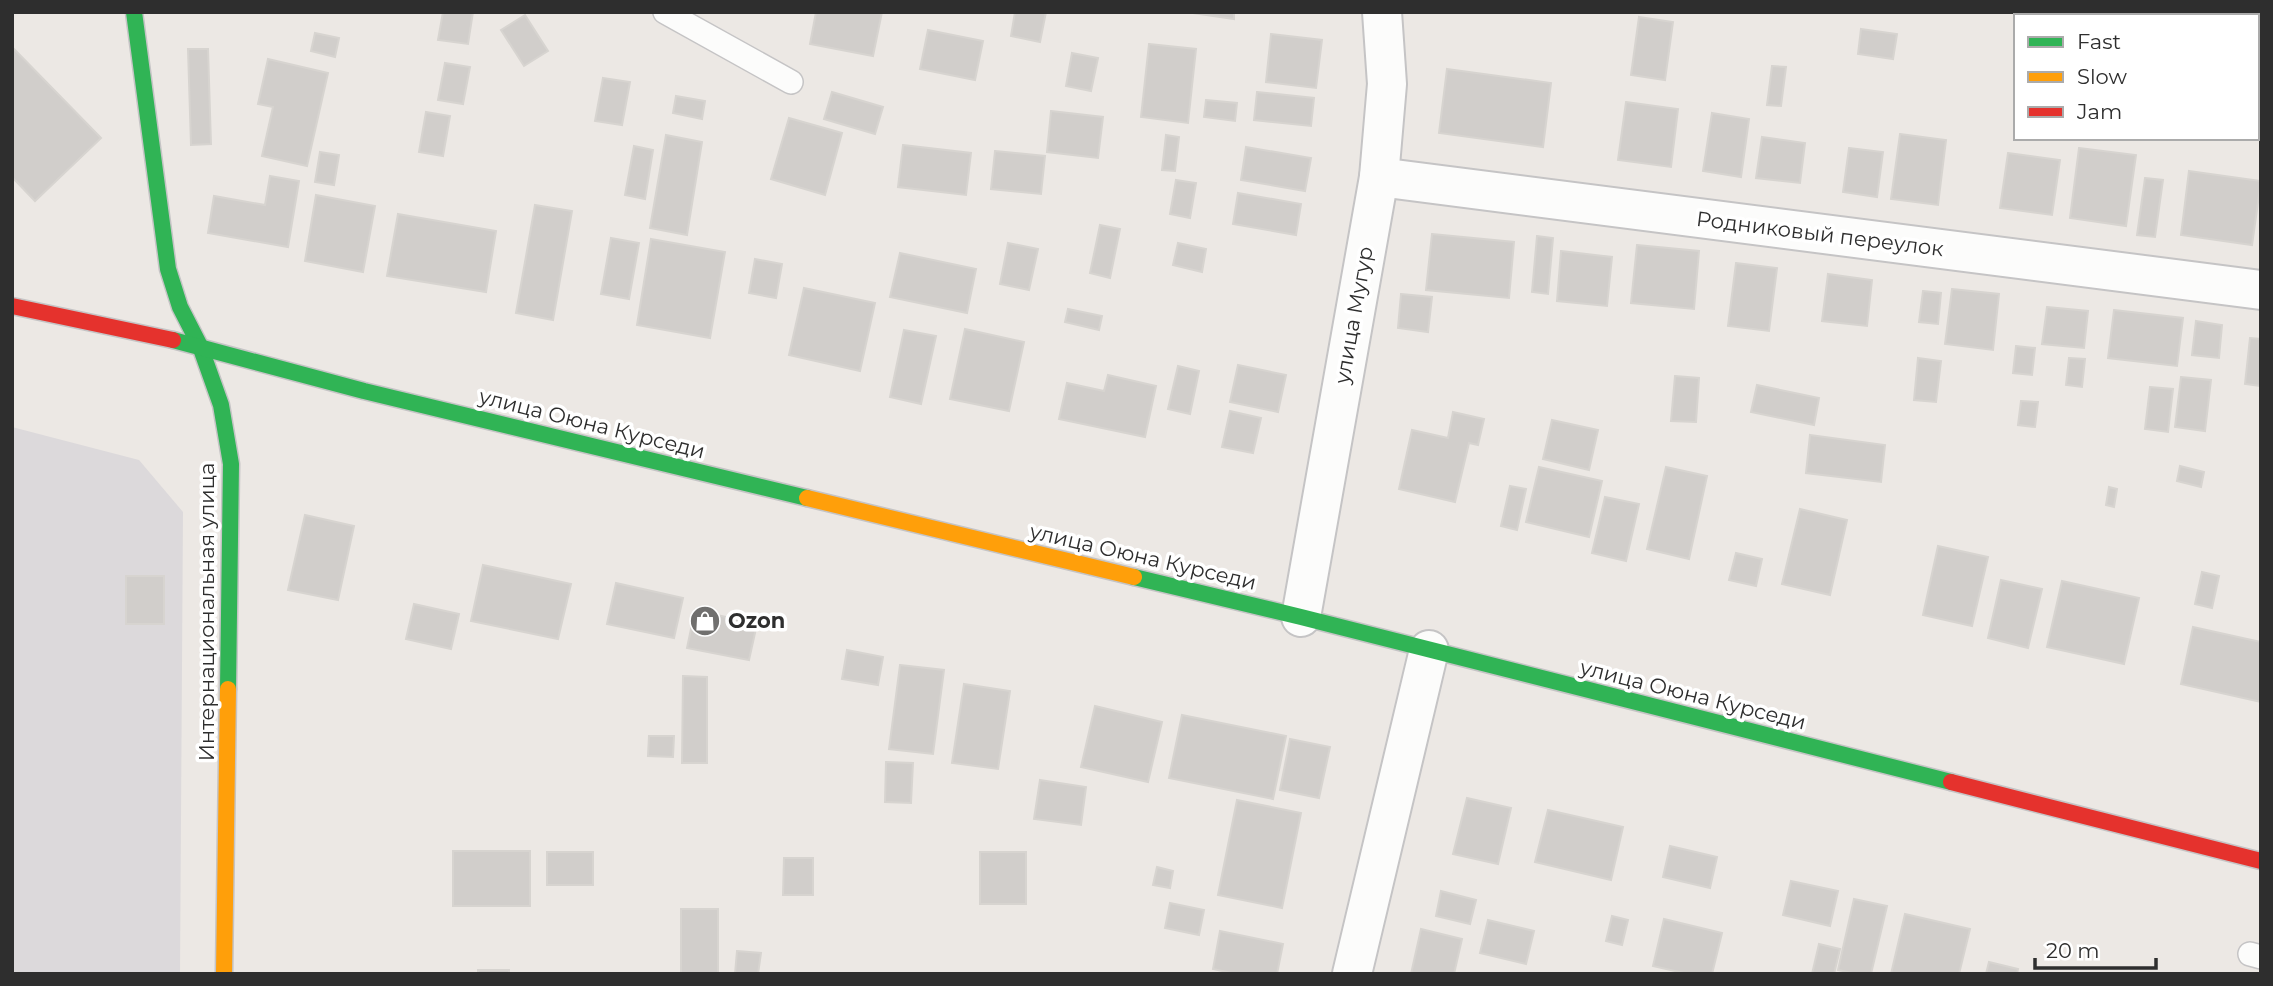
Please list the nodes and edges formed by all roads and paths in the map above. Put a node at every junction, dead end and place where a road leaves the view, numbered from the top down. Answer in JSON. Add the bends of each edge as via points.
{"nodes":[{"id":1,"x":134,"y":12,"type":"edge"},
{"id":2,"x":665,"y":12,"type":"edge"},
{"id":3,"x":1382,"y":12,"type":"edge"},
{"id":4,"x":791,"y":82,"type":"dead end"},
{"id":5,"x":1379,"y":177,"type":"junction"},
{"id":6,"x":2261,"y":290,"type":"edge"},
{"id":7,"x":12,"y":306,"type":"edge"},
{"id":8,"x":200,"y":346,"type":"junction"},
{"id":9,"x":1301,"y":617,"type":"junction"},
{"id":10,"x":1429,"y":650,"type":"junction"},
{"id":11,"x":2261,"y":861,"type":"edge"},
{"id":12,"x":224,"y":974,"type":"edge"},
{"id":13,"x":1352,"y":974,"type":"edge"}],
"edges":[{"from":1,"to":8,"type":"street","name":"Интернациональная улица","via":[[168,269],[180,307]]},
{"from":2,"to":4,"type":"lane"},
{"from":3,"to":5,"type":"street","name":"улица Мугур","via":[[1387,84]]},
{"from":5,"to":6,"type":"street","name":"Родниковый переулок"},
{"from":5,"to":9,"type":"street","name":"улица Мугур"},
{"from":7,"to":8,"type":"street","name":"улица Оюна Курседи"},
{"from":8,"to":9,"type":"street","name":"улица Оюна Курседи","via":[[377,394]]},
{"from":8,"to":12,"type":"street","name":"Интернациональная улица","via":[[221,405],[231,464]]},
{"from":9,"to":10,"type":"street","name":"улица Оюна Курседи"},
{"from":10,"to":11,"type":"street","name":"улица Оюна Курседи"},
{"from":10,"to":13,"type":"street"}]}
